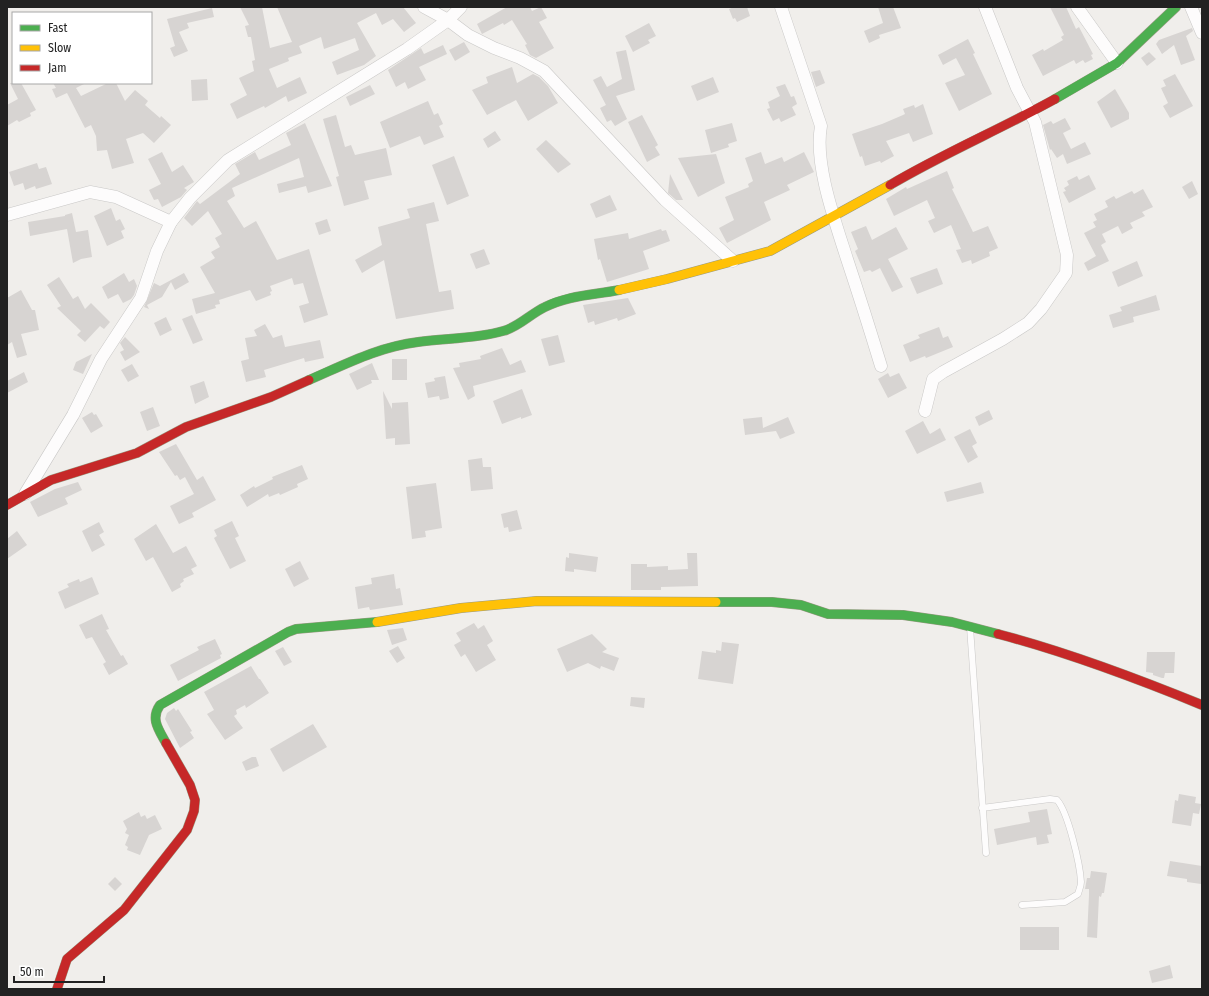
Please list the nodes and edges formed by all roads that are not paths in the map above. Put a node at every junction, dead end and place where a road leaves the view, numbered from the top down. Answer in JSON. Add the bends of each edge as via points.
{"nodes":[{"id":1,"x":424,"y":7,"type":"edge"},
{"id":2,"x":461,"y":7,"type":"edge"},
{"id":3,"x":781,"y":7,"type":"edge"},
{"id":4,"x":984,"y":7,"type":"edge"},
{"id":5,"x":1077,"y":7,"type":"edge"},
{"id":6,"x":1176,"y":7,"type":"edge"},
{"id":7,"x":1191,"y":7,"type":"edge"},
{"id":8,"x":448,"y":20,"type":"junction"},
{"id":9,"x":1202,"y":34,"type":"edge"},
{"id":10,"x":1116,"y":63,"type":"junction"},
{"id":11,"x":1030,"y":113,"type":"junction"},
{"id":12,"x":7,"y":215,"type":"edge"},
{"id":13,"x":834,"y":217,"type":"junction"},
{"id":14,"x":171,"y":222,"type":"junction"},
{"id":15,"x":734,"y":261,"type":"junction"},
{"id":16,"x":881,"y":366,"type":"dead end"},
{"id":17,"x":925,"y":411,"type":"dead end"},
{"id":18,"x":25,"y":494,"type":"junction"},
{"id":19,"x":7,"y":505,"type":"edge"},
{"id":20,"x":970,"y":626,"type":"junction"},
{"id":21,"x":1202,"y":705,"type":"edge"},
{"id":22,"x":982,"y":808,"type":"junction"},
{"id":23,"x":986,"y":853,"type":"dead end"},
{"id":24,"x":1022,"y":906,"type":"dead end"},
{"id":25,"x":57,"y":989,"type":"edge"}],
"edges":[{"from":1,"to":8,"type":"street"},
{"from":2,"to":8,"type":"street"},
{"from":3,"to":13,"type":"street","via":[[821,126],[820,157]]},
{"from":4,"to":11,"type":"street"},
{"from":5,"to":10,"type":"street"},
{"from":6,"to":10,"type":"street"},
{"from":7,"to":9,"type":"street"},
{"from":8,"to":14,"type":"street","via":[[408,49],[228,160],[190,198]]},
{"from":8,"to":15,"type":"street","via":[[468,35],[544,71],[665,200]]},
{"from":10,"to":11,"type":"street"},
{"from":11,"to":13,"type":"street","via":[[927,163]]},
{"from":11,"to":17,"type":"street","via":[[1035,122],[1067,255],[1066,273],[1042,309],[1028,322],[933,379]]},
{"from":12,"to":14,"type":"street","via":[[90,192],[116,197]]},
{"from":13,"to":15,"type":"street","via":[[770,251]]},
{"from":13,"to":16,"type":"street"},
{"from":14,"to":18,"type":"street","via":[[157,251],[141,298],[100,359],[73,416]]},
{"from":15,"to":18,"type":"street","via":[[609,292],[575,296],[545,307],[522,323],[504,331],[464,339],[418,342],[374,351],[271,397],[186,427],[137,453],[51,480]]},
{"from":18,"to":19,"type":"street"},
{"from":20,"to":21,"type":"street","via":[[1028,642]]},
{"from":20,"to":22,"type":"lane"},
{"from":20,"to":25,"type":"street","via":[[904,615],[828,614],[801,605],[772,602],[537,601],[461,608],[288,632],[160,705],[155,712],[153,719],[190,785],[195,800],[188,830],[124,910],[67,959]]},
{"from":22,"to":23,"type":"lane"},
{"from":22,"to":24,"type":"lane","via":[[1050,798],[1057,800],[1064,812],[1081,883],[1078,894],[1065,902]]}]}
